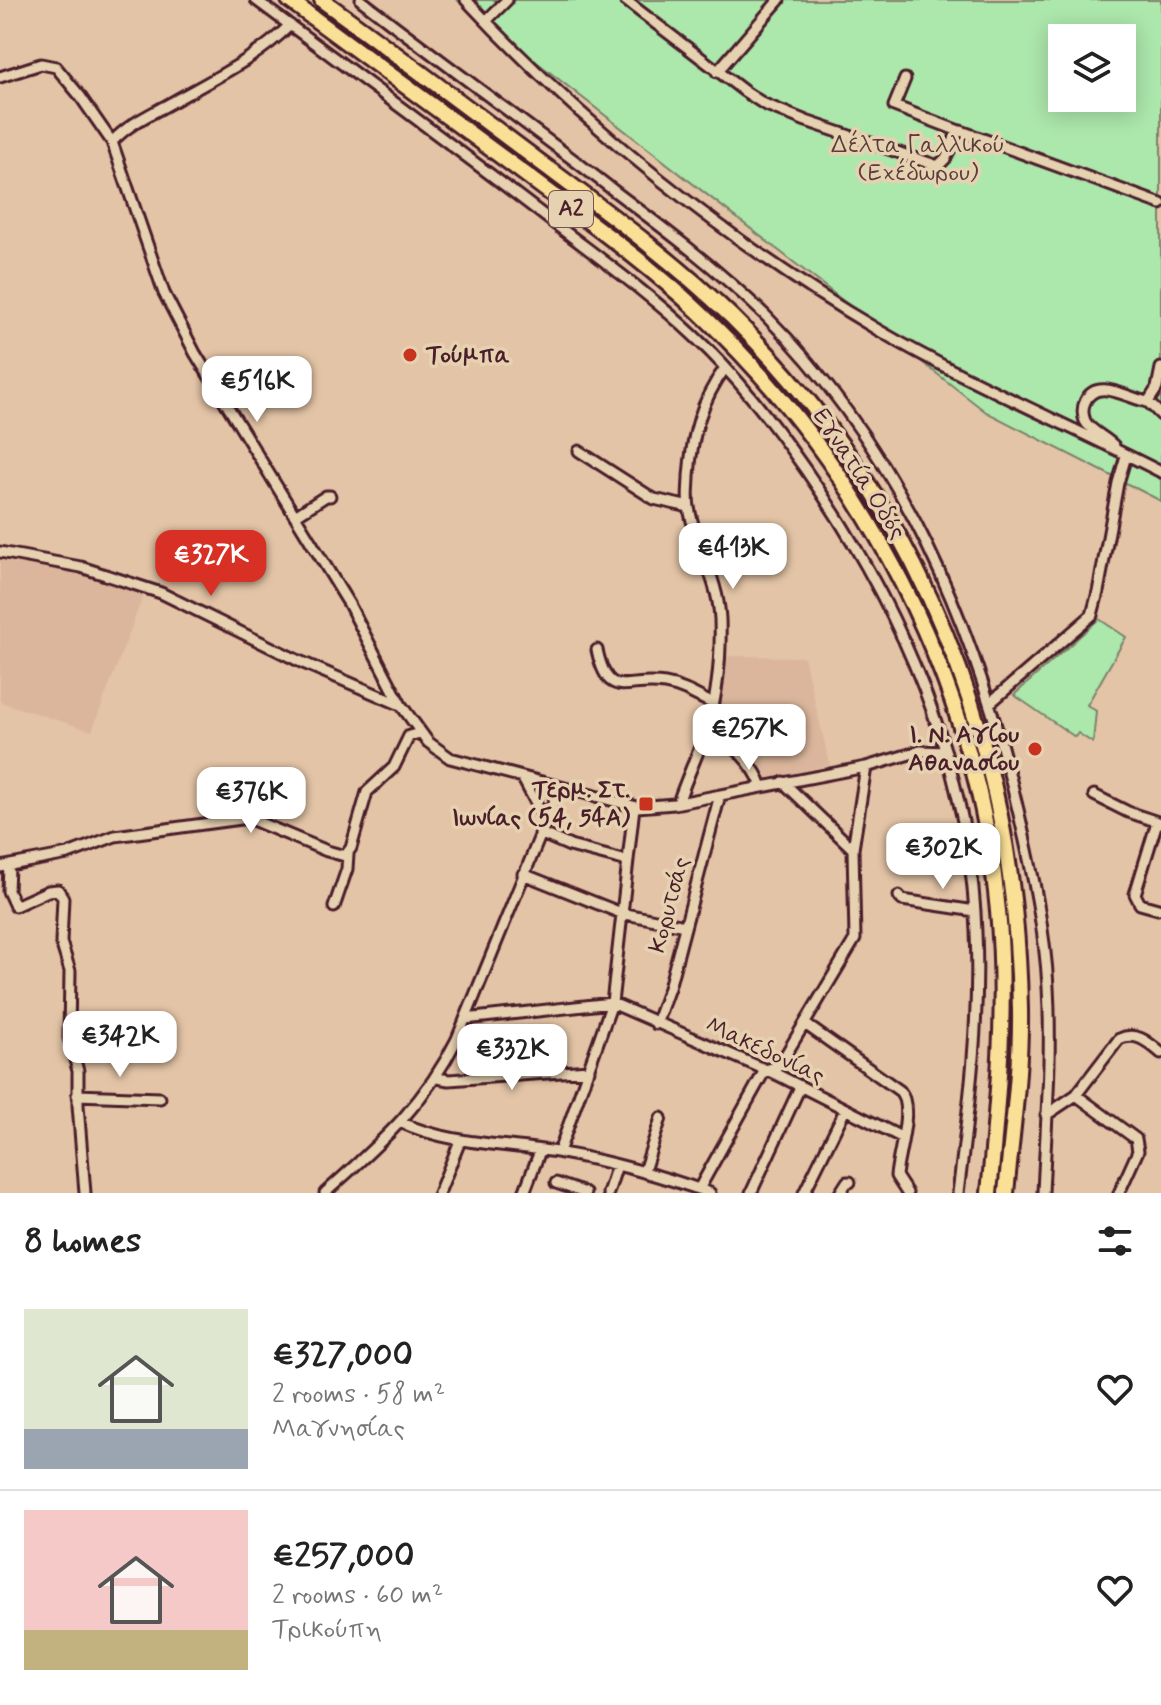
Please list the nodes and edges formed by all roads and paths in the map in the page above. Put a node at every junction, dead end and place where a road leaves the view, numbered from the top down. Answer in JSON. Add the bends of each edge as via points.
{"nodes":[{"id":1,"x":256,"y":0,"type":"edge"},
{"id":2,"x":289,"y":0,"type":"edge"},
{"id":3,"x":322,"y":0,"type":"edge"},
{"id":4,"x":361,"y":0,"type":"edge"},
{"id":5,"x":466,"y":0,"type":"edge"},
{"id":6,"x":507,"y":0,"type":"edge"},
{"id":7,"x":625,"y":0,"type":"edge"},
{"id":8,"x":779,"y":0,"type":"edge"},
{"id":9,"x":486,"y":21,"type":"junction"},
{"id":10,"x":290,"y":25,"type":"junction"},
{"id":11,"x":717,"y":72,"type":"junction"},
{"id":12,"x":0,"y":77,"type":"edge"},
{"id":13,"x":905,"y":79,"type":"dead end"},
{"id":14,"x":959,"y":131,"type":"junction"},
{"id":15,"x":112,"y":142,"type":"junction"},
{"id":16,"x":1161,"y":204,"type":"edge"},
{"id":17,"x":725,"y":368,"type":"junction"},
{"id":18,"x":1161,"y":368,"type":"edge"},
{"id":19,"x":1148,"y":402,"type":"junction"},
{"id":20,"x":1161,"y":415,"type":"edge"},
{"id":21,"x":579,"y":451,"type":"dead end"},
{"id":22,"x":1122,"y":453,"type":"junction"},
{"id":23,"x":1161,"y":472,"type":"edge"},
{"id":24,"x":330,"y":496,"type":"dead end"},
{"id":25,"x":689,"y":507,"type":"junction"},
{"id":26,"x":295,"y":516,"type":"junction"},
{"id":27,"x":0,"y":552,"type":"edge"},
{"id":28,"x":597,"y":650,"type":"dead end"},
{"id":29,"x":990,"y":703,"type":"junction"},
{"id":30,"x":713,"y":704,"type":"junction"},
{"id":31,"x":401,"y":705,"type":"junction"},
{"id":32,"x":707,"y":727,"type":"junction"},
{"id":33,"x":420,"y":733,"type":"junction"},
{"id":34,"x":946,"y":752,"type":"junction"},
{"id":35,"x":866,"y":767,"type":"junction"},
{"id":36,"x":522,"y":777,"type":"junction"},
{"id":37,"x":783,"y":782,"type":"junction"},
{"id":38,"x":560,"y":787,"type":"junction"},
{"id":39,"x":762,"y":787,"type":"junction"},
{"id":40,"x":720,"y":795,"type":"junction"},
{"id":41,"x":1094,"y":795,"type":"dead end"},
{"id":42,"x":678,"y":803,"type":"junction"},
{"id":43,"x":634,"y":807,"type":"junction"},
{"id":44,"x":545,"y":820,"type":"junction"},
{"id":45,"x":1159,"y":822,"type":"edge"},
{"id":46,"x":540,"y":833,"type":"junction"},
{"id":47,"x":853,"y":849,"type":"junction"},
{"id":48,"x":348,"y":854,"type":"junction"},
{"id":49,"x":627,"y":861,"type":"junction"},
{"id":50,"x":5,"y":866,"type":"edge"},
{"id":51,"x":523,"y":874,"type":"junction"},
{"id":52,"x":899,"y":896,"type":"dead end"},
{"id":53,"x":334,"y":907,"type":"dead end"},
{"id":54,"x":1158,"y":909,"type":"dead end"},
{"id":55,"x":975,"y":911,"type":"junction"},
{"id":56,"x":621,"y":913,"type":"junction"},
{"id":57,"x":685,"y":926,"type":"junction"},
{"id":58,"x":612,"y":1003,"type":"junction"},
{"id":59,"x":465,"y":1019,"type":"junction"},
{"id":60,"x":656,"y":1024,"type":"junction"},
{"id":61,"x":805,"y":1024,"type":"junction"},
{"id":62,"x":1161,"y":1053,"type":"edge"},
{"id":63,"x":589,"y":1070,"type":"junction"},
{"id":64,"x":765,"y":1070,"type":"junction"},
{"id":65,"x":778,"y":1070,"type":"junction"},
{"id":66,"x":437,"y":1078,"type":"junction"},
{"id":67,"x":800,"y":1087,"type":"junction"},
{"id":68,"x":77,"y":1095,"type":"junction"},
{"id":69,"x":1076,"y":1095,"type":"junction"},
{"id":70,"x":160,"y":1098,"type":"dead end"},
{"id":71,"x":845,"y":1110,"type":"junction"},
{"id":72,"x":1046,"y":1115,"type":"junction"},
{"id":73,"x":661,"y":1118,"type":"dead end"},
{"id":74,"x":400,"y":1122,"type":"junction"},
{"id":75,"x":901,"y":1137,"type":"junction"},
{"id":76,"x":460,"y":1141,"type":"junction"},
{"id":77,"x":540,"y":1151,"type":"junction"},
{"id":78,"x":559,"y":1152,"type":"junction"},
{"id":79,"x":617,"y":1165,"type":"junction"},
{"id":80,"x":644,"y":1171,"type":"junction"},
{"id":81,"x":850,"y":1182,"type":"dead end"},
{"id":82,"x":556,"y":1183,"type":"dead end"},
{"id":83,"x":699,"y":1189,"type":"junction"},
{"id":84,"x":85,"y":1193,"type":"edge"},
{"id":85,"x":325,"y":1193,"type":"edge"},
{"id":86,"x":439,"y":1193,"type":"edge"},
{"id":87,"x":524,"y":1193,"type":"edge"},
{"id":88,"x":585,"y":1193,"type":"edge"},
{"id":89,"x":608,"y":1193,"type":"edge"},
{"id":90,"x":710,"y":1193,"type":"edge"},
{"id":91,"x":751,"y":1193,"type":"edge"},
{"id":92,"x":804,"y":1193,"type":"edge"},
{"id":93,"x":840,"y":1193,"type":"edge"},
{"id":94,"x":907,"y":1193,"type":"edge"},
{"id":95,"x":958,"y":1193,"type":"edge"},
{"id":96,"x":989,"y":1193,"type":"edge"},
{"id":97,"x":1006,"y":1193,"type":"edge"},
{"id":98,"x":1043,"y":1193,"type":"edge"},
{"id":99,"x":1119,"y":1193,"type":"edge"}],
"edges":[{"from":1,"to":10,"type":"street"},
{"from":2,"to":96,"type":"highway","name":"Εγνατία Οδός","number":"Α2","via":[[610,238],[695,308],[792,412],[871,527],[905,589],[954,705],[984,822],[998,910],[1002,1012]]},
{"from":3,"to":97,"type":"highway","name":"Εγνατία Οδός","number":"Α2","via":[[708,294],[808,401],[887,517],[922,581],[972,701],[1002,817],[1020,1011]]},
{"from":4,"to":29,"type":"street","via":[[695,253],[793,345],[894,481],[967,632]]},
{"from":5,"to":9,"type":"street"},
{"from":6,"to":9,"type":"street"},
{"from":7,"to":11,"type":"street"},
{"from":8,"to":11,"type":"street"},
{"from":9,"to":22,"type":"street","via":[[583,116],[792,276],[925,355]]},
{"from":10,"to":15,"type":"street","via":[[247,60],[148,115]]},
{"from":10,"to":17,"type":"street","via":[[664,309]]},
{"from":11,"to":14,"type":"street","via":[[764,104],[932,166],[943,163]]},
{"from":12,"to":15,"type":"street","via":[[41,64],[56,67]]},
{"from":13,"to":14,"type":"street","via":[[896,108]]},
{"from":14,"to":16,"type":"street"},
{"from":15,"to":26,"type":"street","via":[[169,303]]},
{"from":17,"to":25,"type":"street","via":[[699,414],[691,449]]},
{"from":17,"to":34,"type":"street","via":[[793,452],[880,588]]},
{"from":18,"to":19,"type":"street"},
{"from":19,"to":20,"type":"street"},
{"from":19,"to":22,"type":"street","via":[[1102,389],[1085,402],[1088,425]]},
{"from":21,"to":25,"type":"street","via":[[654,499]]},
{"from":22,"to":23,"type":"street"},
{"from":22,"to":29,"type":"street","via":[[1092,615]]},
{"from":24,"to":26,"type":"street"},
{"from":25,"to":30,"type":"street","via":[[718,603]]},
{"from":26,"to":31,"type":"street","via":[[349,604]]},
{"from":27,"to":31,"type":"street","via":[[68,564],[161,593]]},
{"from":28,"to":30,"type":"street","via":[[602,674],[612,681],[673,685]]},
{"from":29,"to":72,"type":"street","via":[[1043,931],[1048,990]]},
{"from":30,"to":32,"type":"street"},
{"from":31,"to":33,"type":"street"},
{"from":32,"to":39,"type":"street","via":[[753,769]]},
{"from":32,"to":42,"type":"street"},
{"from":33,"to":36,"type":"street","via":[[450,758]]},
{"from":33,"to":48,"type":"street","via":[[409,736],[394,767],[367,792]]},
{"from":34,"to":35,"type":"street","via":[[920,751]]},
{"from":34,"to":55,"type":"street"},
{"from":35,"to":37,"type":"street"},
{"from":35,"to":47,"type":"street"},
{"from":36,"to":38,"type":"street"},
{"from":36,"to":44,"type":"street"},
{"from":37,"to":39,"type":"street"},
{"from":37,"to":47,"type":"street"},
{"from":38,"to":43,"type":"street"},
{"from":38,"to":44,"type":"street"},
{"from":39,"to":40,"type":"street"},
{"from":40,"to":42,"type":"street"},
{"from":40,"to":57,"type":"street","name":"Κορυτσάς"},
{"from":41,"to":45,"type":"street"},
{"from":42,"to":43,"type":"street"},
{"from":43,"to":49,"type":"street"},
{"from":44,"to":46,"type":"street"},
{"from":45,"to":54,"type":"street","via":[[1135,894],[1140,904]]},
{"from":46,"to":49,"type":"street"},
{"from":46,"to":51,"type":"street"},
{"from":47,"to":61,"type":"street","via":[[855,939]]},
{"from":48,"to":50,"type":"street","via":[[342,857],[248,818],[115,836],[68,854]]},
{"from":48,"to":53,"type":"street"},
{"from":49,"to":56,"type":"street"},
{"from":50,"to":68,"type":"street","via":[[15,906],[48,891],[62,895],[61,942],[70,971],[68,1025],[78,1071]]},
{"from":51,"to":56,"type":"street"},
{"from":51,"to":59,"type":"street"},
{"from":52,"to":55,"type":"street"},
{"from":55,"to":95,"type":"street","via":[[976,1028]]},
{"from":56,"to":57,"type":"street"},
{"from":56,"to":58,"type":"street"},
{"from":57,"to":60,"type":"street","name":"Κορυτσάς"},
{"from":58,"to":59,"type":"street"},
{"from":58,"to":60,"type":"street","name":"Μακεδονίας"},
{"from":58,"to":63,"type":"street"},
{"from":59,"to":66,"type":"street"},
{"from":60,"to":64,"type":"street","name":"Μακεδονίας"},
{"from":61,"to":65,"type":"street"},
{"from":61,"to":75,"type":"street","via":[[900,1091],[907,1103]]},
{"from":62,"to":69,"type":"street","via":[[1142,1038],[1119,1039]]},
{"from":63,"to":66,"type":"street"},
{"from":63,"to":78,"type":"street"},
{"from":64,"to":65,"type":"street"},
{"from":64,"to":83,"type":"street"},
{"from":65,"to":67,"type":"street","name":"Μακεδονίας"},
{"from":66,"to":74,"type":"street"},
{"from":67,"to":71,"type":"street","name":"Μακεδονίας"},
{"from":67,"to":91,"type":"street"},
{"from":68,"to":70,"type":"street"},
{"from":68,"to":84,"type":"street"},
{"from":69,"to":72,"type":"street"},
{"from":69,"to":99,"type":"street","via":[[1136,1139],[1138,1151]]},
{"from":71,"to":75,"type":"street","name":"Μακεδονίας"},
{"from":71,"to":92,"type":"street"},
{"from":72,"to":98,"type":"street"},
{"from":73,"to":80,"type":"street"},
{"from":74,"to":76,"type":"street"},
{"from":74,"to":85,"type":"street"},
{"from":75,"to":94,"type":"street","via":[[896,1176]]},
{"from":76,"to":77,"type":"street"},
{"from":76,"to":86,"type":"street"},
{"from":77,"to":78,"type":"street"},
{"from":77,"to":87,"type":"street"},
{"from":78,"to":79,"type":"street"},
{"from":79,"to":80,"type":"street"},
{"from":79,"to":89,"type":"street"},
{"from":80,"to":83,"type":"street"},
{"from":81,"to":93,"type":"street"},
{"from":82,"to":88,"type":"street"},
{"from":83,"to":90,"type":"street"}]}
